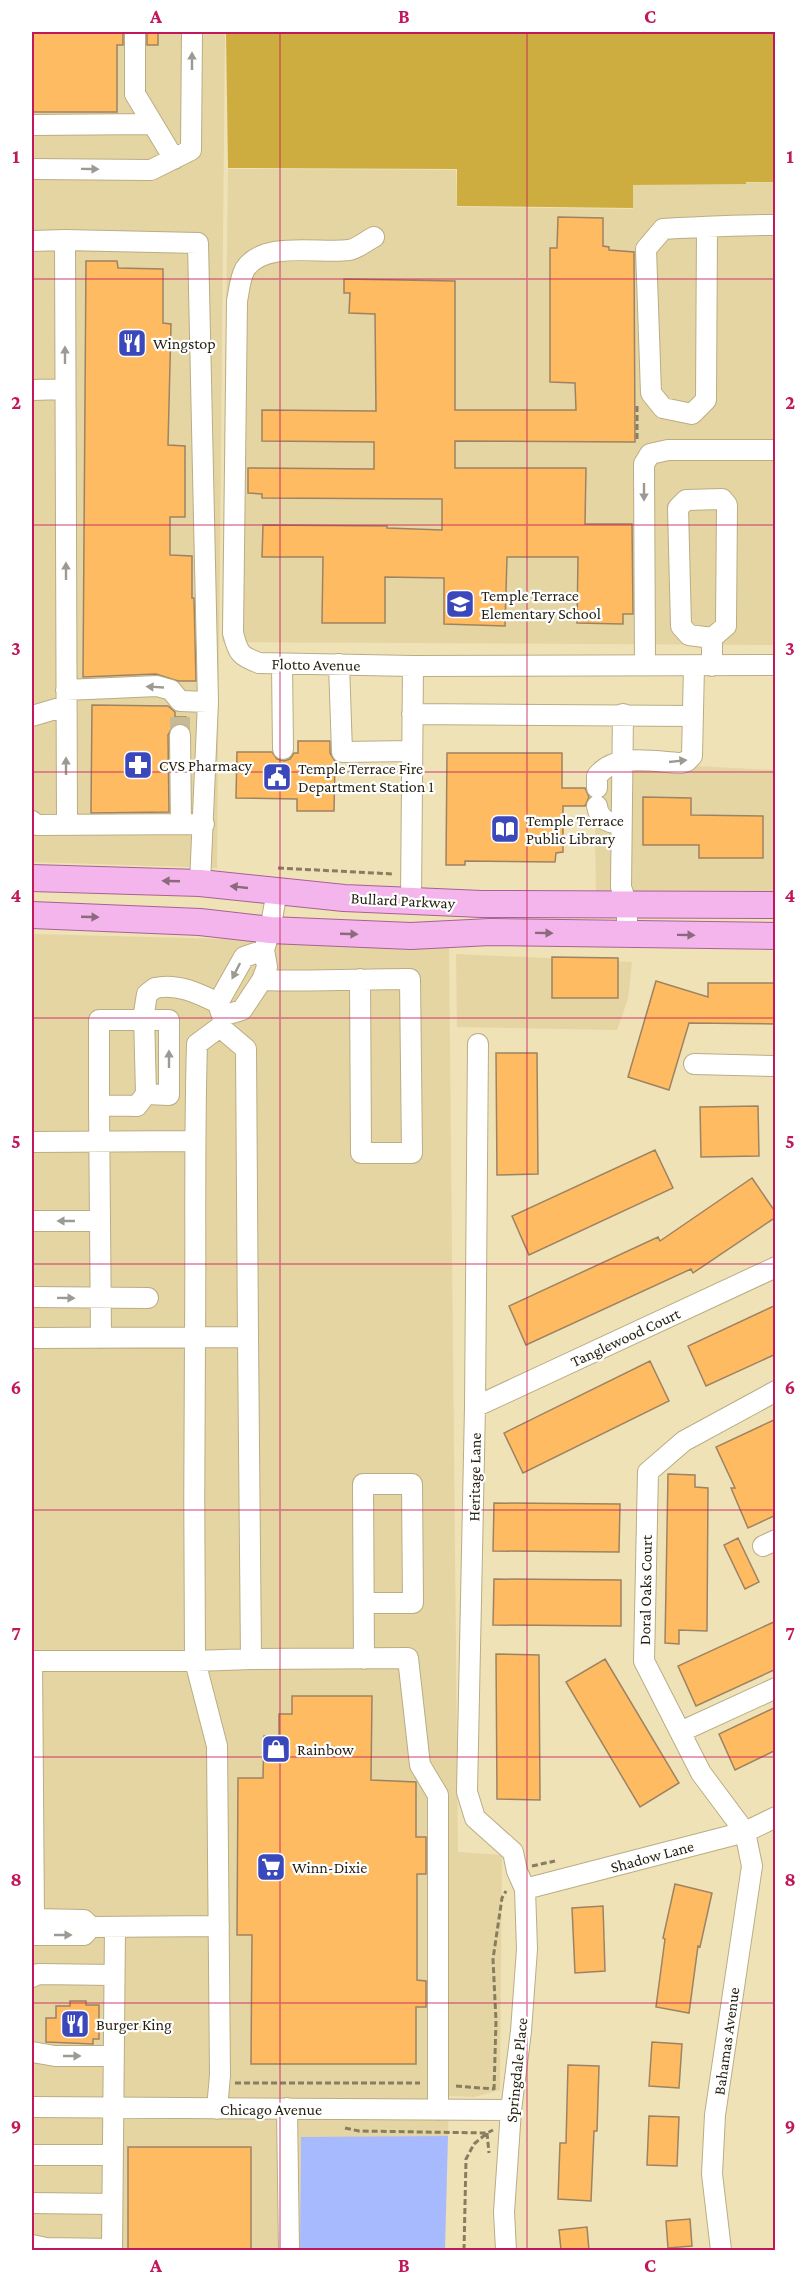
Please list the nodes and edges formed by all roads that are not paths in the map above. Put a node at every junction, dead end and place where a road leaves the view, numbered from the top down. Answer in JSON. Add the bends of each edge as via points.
{"nodes":[{"id":1,"x":135,"y":32,"type":"edge"},
{"id":2,"x":192,"y":32,"type":"edge"},
{"id":3,"x":153,"y":124,"type":"junction"},
{"id":4,"x":32,"y":126,"type":"edge"},
{"id":5,"x":174,"y":159,"type":"junction"},
{"id":6,"x":32,"y":169,"type":"edge"},
{"id":7,"x":776,"y":225,"type":"edge"},
{"id":8,"x":707,"y":227,"type":"junction"},
{"id":9,"x":374,"y":237,"type":"dead end"},
{"id":10,"x":65,"y":240,"type":"junction"},
{"id":11,"x":32,"y":241,"type":"edge"},
{"id":12,"x":65,"y":389,"type":"junction"},
{"id":13,"x":32,"y":390,"type":"edge"},
{"id":14,"x":776,"y":450,"type":"edge"},
{"id":15,"x":712,"y":638,"type":"junction"},
{"id":16,"x":282,"y":664,"type":"junction"},
{"id":17,"x":339,"y":664,"type":"junction"},
{"id":18,"x":776,"y":665,"type":"edge"},
{"id":19,"x":413,"y":666,"type":"junction"},
{"id":20,"x":645,"y":666,"type":"junction"},
{"id":21,"x":703,"y":666,"type":"junction"},
{"id":22,"x":66,"y":698,"type":"junction"},
{"id":23,"x":208,"y":702,"type":"junction"},
{"id":24,"x":412,"y":714,"type":"junction"},
{"id":25,"x":623,"y":714,"type":"junction"},
{"id":26,"x":32,"y":716,"type":"edge"},
{"id":27,"x":693,"y":716,"type":"junction"},
{"id":28,"x":180,"y":718,"type":"junction"},
{"id":29,"x":283,"y":749,"type":"dead end"},
{"id":30,"x":412,"y":751,"type":"junction"},
{"id":31,"x":622,"y":761,"type":"junction"},
{"id":32,"x":32,"y":821,"type":"edge"},
{"id":33,"x":181,"y":823,"type":"junction"},
{"id":34,"x":204,"y":824,"type":"junction"},
{"id":35,"x":67,"y":825,"type":"junction"},
{"id":36,"x":621,"y":825,"type":"junction"},
{"id":37,"x":32,"y":878,"type":"edge"},
{"id":38,"x":277,"y":879,"type":"junction"},
{"id":39,"x":200,"y":882,"type":"junction"},
{"id":40,"x":411,"y":901,"type":"junction"},
{"id":41,"x":627,"y":905,"type":"junction"},
{"id":42,"x":776,"y":905,"type":"edge"},
{"id":43,"x":32,"y":915,"type":"edge"},
{"id":44,"x":627,"y":934,"type":"junction"},
{"id":45,"x":776,"y":936,"type":"edge"},
{"id":46,"x":267,"y":940,"type":"junction"},
{"id":47,"x":360,"y":979,"type":"junction"},
{"id":48,"x":262,"y":980,"type":"junction"},
{"id":49,"x":220,"y":1015,"type":"junction"},
{"id":50,"x":145,"y":1020,"type":"junction"},
{"id":51,"x":478,"y":1044,"type":"dead end"},
{"id":52,"x":694,"y":1064,"type":"dead end"},
{"id":53,"x":776,"y":1065,"type":"edge"},
{"id":54,"x":99,"y":1105,"type":"junction"},
{"id":55,"x":99,"y":1141,"type":"junction"},
{"id":56,"x":194,"y":1141,"type":"junction"},
{"id":57,"x":32,"y":1142,"type":"edge"},
{"id":58,"x":32,"y":1221,"type":"edge"},
{"id":59,"x":100,"y":1221,"type":"junction"},
{"id":60,"x":776,"y":1267,"type":"edge"},
{"id":61,"x":32,"y":1297,"type":"edge"},
{"id":62,"x":148,"y":1298,"type":"dead end"},
{"id":63,"x":101,"y":1299,"type":"junction"},
{"id":64,"x":195,"y":1337,"type":"junction"},
{"id":65,"x":248,"y":1337,"type":"junction"},
{"id":66,"x":32,"y":1338,"type":"edge"},
{"id":67,"x":101,"y":1338,"type":"junction"},
{"id":68,"x":776,"y":1391,"type":"edge"},
{"id":69,"x":475,"y":1407,"type":"junction"},
{"id":70,"x":364,"y":1603,"type":"junction"},
{"id":71,"x":251,"y":1659,"type":"junction"},
{"id":72,"x":364,"y":1659,"type":"junction"},
{"id":73,"x":32,"y":1661,"type":"edge"},
{"id":74,"x":195,"y":1661,"type":"junction"},
{"id":75,"x":776,"y":1688,"type":"edge"},
{"id":76,"x":680,"y":1732,"type":"junction"},
{"id":77,"x":776,"y":1817,"type":"edge"},
{"id":78,"x":32,"y":1819,"type":"edge"},
{"id":79,"x":745,"y":1832,"type":"junction"},
{"id":80,"x":32,"y":1886,"type":"edge"},
{"id":81,"x":525,"y":1889,"type":"junction"},
{"id":82,"x":32,"y":1925,"type":"edge"},
{"id":83,"x":219,"y":1926,"type":"junction"},
{"id":84,"x":115,"y":1927,"type":"junction"},
{"id":85,"x":114,"y":1975,"type":"junction"},
{"id":86,"x":32,"y":1977,"type":"edge"},
{"id":87,"x":32,"y":2052,"type":"edge"},
{"id":88,"x":113,"y":2056,"type":"junction"},
{"id":89,"x":32,"y":2107,"type":"edge"},
{"id":90,"x":113,"y":2108,"type":"junction"},
{"id":91,"x":287,"y":2108,"type":"junction"},
{"id":92,"x":217,"y":2109,"type":"junction"},
{"id":93,"x":438,"y":2110,"type":"junction"},
{"id":94,"x":502,"y":2110,"type":"junction"},
{"id":95,"x":32,"y":2155,"type":"edge"},
{"id":96,"x":113,"y":2155,"type":"junction"},
{"id":97,"x":32,"y":2203,"type":"edge"},
{"id":98,"x":112,"y":2204,"type":"junction"},
{"id":99,"x":32,"y":2245,"type":"edge"},
{"id":100,"x":112,"y":2250,"type":"edge"},
{"id":101,"x":289,"y":2250,"type":"edge"},
{"id":102,"x":506,"y":2250,"type":"edge"},
{"id":103,"x":721,"y":2250,"type":"edge"}],
"edges":[{"from":1,"to":3,"type":"street","via":[[135,93]]},
{"from":5,"to":2,"type":"street","one_way":true,"via":[[191,150]]},
{"from":3,"to":4,"type":"street"},
{"from":3,"to":5,"type":"street"},
{"from":6,"to":5,"type":"street","one_way":true,"via":[[151,170]]},
{"from":7,"to":8,"type":"street"},
{"from":8,"to":8,"type":"street","via":[[663,229],[646,249],[651,393],[663,408],[692,414],[706,400]]},
{"from":9,"to":16,"type":"street","name":"Flotto Avenue","via":[[351,250],[270,253],[246,268],[240,284],[233,633],[243,657],[259,663]]},
{"from":10,"to":11,"type":"street"},
{"from":12,"to":10,"type":"street","one_way":true},
{"from":10,"to":23,"type":"street","via":[[198,243]]},
{"from":12,"to":13,"type":"street"},
{"from":22,"to":12,"type":"street","one_way":true},
{"from":14,"to":20,"type":"street","one_way":true,"via":[[668,450],[650,454],[644,464]]},
{"from":15,"to":15,"type":"street","via":[[689,635],[681,626],[678,508],[686,500],[722,499],[727,505],[726,626]]},
{"from":15,"to":21,"type":"street"},
{"from":16,"to":17,"type":"street","name":"Flotto Avenue"},
{"from":16,"to":29,"type":"street"},
{"from":17,"to":19,"type":"street","name":"Flotto Avenue"},
{"from":17,"to":30,"type":"street","via":[[342,752]]},
{"from":18,"to":21,"type":"street","name":"Flotto Avenue"},
{"from":19,"to":20,"type":"street","name":"Flotto Avenue"},
{"from":19,"to":24,"type":"street"},
{"from":20,"to":21,"type":"street","name":"Flotto Avenue"},
{"from":21,"to":27,"type":"street"},
{"from":22,"to":26,"type":"street"},
{"from":28,"to":22,"type":"street","one_way":true,"via":[[171,690],[157,686]]},
{"from":35,"to":22,"type":"street","one_way":true},
{"from":23,"to":28,"type":"street"},
{"from":23,"to":34,"type":"street"},
{"from":24,"to":25,"type":"street"},
{"from":24,"to":30,"type":"street"},
{"from":25,"to":27,"type":"street"},
{"from":25,"to":31,"type":"street"},
{"from":31,"to":27,"type":"street","one_way":true,"via":[[687,761],[693,751]]},
{"from":28,"to":33,"type":"street"},
{"from":30,"to":40,"type":"street"},
{"from":31,"to":36,"type":"street"},
{"from":31,"to":36,"type":"street","via":[[597,776],[598,814]]},
{"from":32,"to":35,"type":"street","via":[[36,825]]},
{"from":33,"to":34,"type":"street"},
{"from":33,"to":35,"type":"street"},
{"from":34,"to":39,"type":"street"},
{"from":36,"to":41,"type":"street","via":[[621,887]]},
{"from":39,"to":37,"type":"main road","name":"Bullard Parkway","one_way":true},
{"from":38,"to":39,"type":"main road","name":"Bullard Parkway","one_way":true},
{"from":38,"to":40,"type":"main road","name":"Bullard Parkway","via":[[344,898]]},
{"from":38,"to":46,"type":"street"},
{"from":40,"to":41,"type":"main road","name":"Bullard Parkway"},
{"from":41,"to":42,"type":"main road","name":"Bullard Parkway"},
{"from":41,"to":44,"type":"street"},
{"from":43,"to":46,"type":"main road","name":"Bullard Parkway","one_way":true,"via":[[200,922]]},
{"from":44,"to":45,"type":"main road","name":"Bullard Parkway","one_way":true},
{"from":46,"to":44,"type":"main road","name":"Bullard Parkway","one_way":true,"via":[[490,932]]},
{"from":46,"to":48,"type":"street","via":[[267,967]]},
{"from":46,"to":49,"type":"street","one_way":true,"via":[[244,957]]},
{"from":47,"to":47,"type":"street","via":[[410,979],[412,1154],[361,1153]]},
{"from":47,"to":48,"type":"street"},
{"from":48,"to":49,"type":"street","via":[[242,1010]]},
{"from":49,"to":50,"type":"street","via":[[197,993],[177,987],[155,988],[147,994]]},
{"from":49,"to":56,"type":"street","via":[[197,1044]]},
{"from":49,"to":65,"type":"street","via":[[246,1049]]},
{"from":50,"to":54,"type":"street","via":[[146,1094],[137,1106]]},
{"from":50,"to":54,"type":"street","via":[[99,1020]]},
{"from":51,"to":69,"type":"street","name":"Heritage Lane"},
{"from":52,"to":53,"type":"street"},
{"from":54,"to":55,"type":"street"},
{"from":55,"to":56,"type":"street"},
{"from":55,"to":57,"type":"street"},
{"from":55,"to":59,"type":"street"},
{"from":56,"to":64,"type":"street"},
{"from":59,"to":58,"type":"street","one_way":true},
{"from":59,"to":63,"type":"street"},
{"from":60,"to":69,"type":"street","name":"Tanglewood Court"},
{"from":61,"to":63,"type":"street","one_way":true},
{"from":62,"to":63,"type":"street"},
{"from":63,"to":67,"type":"street"},
{"from":64,"to":65,"type":"street"},
{"from":64,"to":67,"type":"street"},
{"from":64,"to":74,"type":"street"},
{"from":65,"to":71,"type":"street"},
{"from":66,"to":67,"type":"street"},
{"from":68,"to":76,"type":"street","name":"Doral Oaks Court","via":[[684,1441],[648,1472],[644,1661]]},
{"from":69,"to":81,"type":"street","name":"Heritage Lane","via":[[466,1792],[474,1818],[513,1852]]},
{"from":70,"to":70,"type":"street","via":[[363,1484],[412,1484],[413,1603]]},
{"from":70,"to":72,"type":"street"},
{"from":71,"to":72,"type":"street"},
{"from":71,"to":74,"type":"street"},
{"from":72,"to":93,"type":"street","via":[[408,1658],[420,1765],[438,1795]]},
{"from":73,"to":74,"type":"street"},
{"from":73,"to":78,"type":"street"},
{"from":74,"to":83,"type":"street","via":[[217,1746]]},
{"from":75,"to":76,"type":"street"},
{"from":76,"to":79,"type":"street","name":"Doral Oaks Court","via":[[701,1773]]},
{"from":77,"to":79,"type":"street","name":"Shadow Lane"},
{"from":78,"to":80,"type":"street"},
{"from":79,"to":81,"type":"street","name":"Shadow Lane"},
{"from":79,"to":103,"type":"street","name":"Bahamas Avenue","via":[[752,1866],[715,2115],[712,2174]]},
{"from":80,"to":82,"type":"street"},
{"from":81,"to":94,"type":"street","name":"Springdale Place","via":[[527,1960],[521,2031]]},
{"from":82,"to":84,"type":"street","via":[[84,1920],[91,1927]]},
{"from":83,"to":84,"type":"street"},
{"from":83,"to":92,"type":"street"},
{"from":84,"to":85,"type":"street"},
{"from":85,"to":86,"type":"street"},
{"from":85,"to":88,"type":"street"},
{"from":87,"to":88,"type":"street","one_way":true},
{"from":88,"to":90,"type":"street"},
{"from":89,"to":90,"type":"street","name":"Chicago Avenue"},
{"from":90,"to":92,"type":"street","name":"Chicago Avenue"},
{"from":90,"to":96,"type":"street"},
{"from":91,"to":92,"type":"street","name":"Chicago Avenue"},
{"from":91,"to":93,"type":"street","name":"Chicago Avenue"},
{"from":91,"to":101,"type":"street"},
{"from":93,"to":94,"type":"street","name":"Chicago Avenue"},
{"from":94,"to":102,"type":"street","name":"Springdale Place"},
{"from":95,"to":96,"type":"street"},
{"from":96,"to":98,"type":"street"},
{"from":97,"to":98,"type":"street"},
{"from":98,"to":100,"type":"street"},
{"from":99,"to":100,"type":"street"}]}
